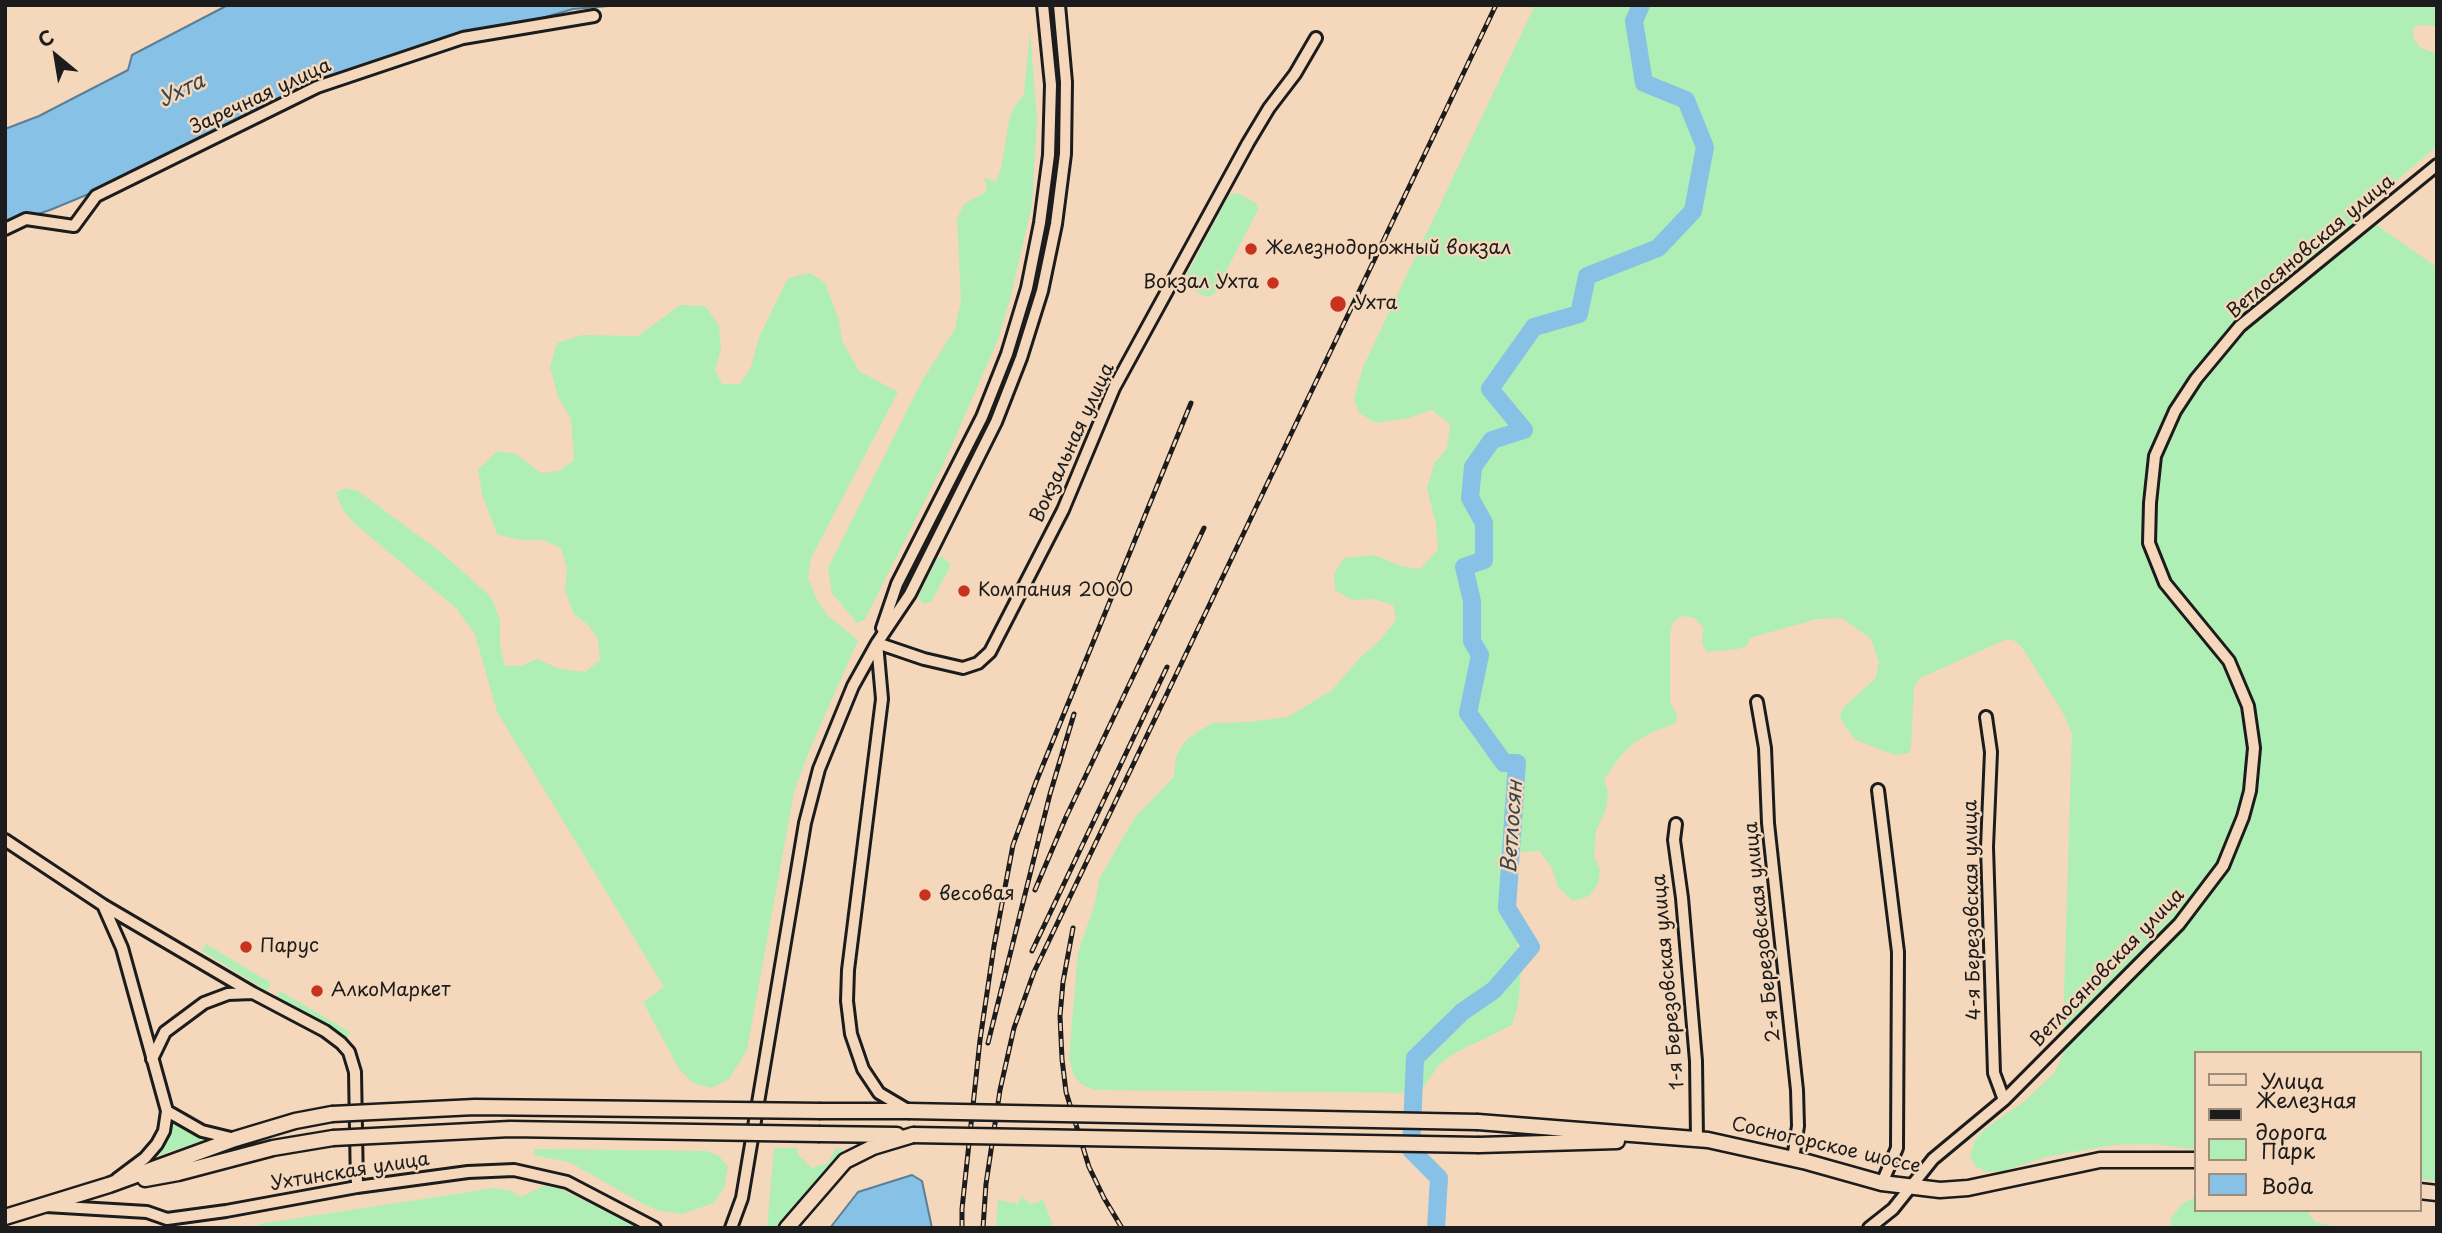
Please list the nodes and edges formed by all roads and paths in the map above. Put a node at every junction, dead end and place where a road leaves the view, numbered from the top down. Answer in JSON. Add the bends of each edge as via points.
{"nodes":[{"id":1,"x":1060,"y":8,"type":"edge"},
{"id":2,"x":1044,"y":9,"type":"edge"},
{"id":3,"x":594,"y":16,"type":"dead end"},
{"id":4,"x":1316,"y":38,"type":"dead end"},
{"id":5,"x":2437,"y":165,"type":"edge"},
{"id":6,"x":5,"y":229,"type":"edge"},
{"id":7,"x":877,"y":643,"type":"junction"},
{"id":8,"x":1757,"y":702,"type":"dead end"},
{"id":9,"x":1986,"y":717,"type":"dead end"},
{"id":10,"x":1878,"y":790,"type":"dead end"},
{"id":11,"x":1676,"y":824,"type":"dead end"},
{"id":12,"x":5,"y":840,"type":"edge"},
{"id":13,"x":103,"y":905,"type":"junction"},
{"id":14,"x":253,"y":993,"type":"junction"},
{"id":15,"x":152,"y":1059,"type":"junction"},
{"id":16,"x":2004,"y":1100,"type":"junction"},
{"id":17,"x":167,"y":1111,"type":"junction"},
{"id":18,"x":908,"y":1111,"type":"junction"},
{"id":19,"x":913,"y":1135,"type":"junction"},
{"id":20,"x":235,"y":1139,"type":"junction"},
{"id":21,"x":1698,"y":1139,"type":"junction"},
{"id":22,"x":1793,"y":1159,"type":"junction"},
{"id":23,"x":2194,"y":1160,"type":"edge"},
{"id":24,"x":1882,"y":1183,"type":"junction"},
{"id":25,"x":109,"y":1185,"type":"junction"},
{"id":26,"x":357,"y":1187,"type":"junction"},
{"id":27,"x":1910,"y":1187,"type":"junction"},
{"id":28,"x":40,"y":1206,"type":"junction"},
{"id":29,"x":5,"y":1217,"type":"edge"},
{"id":30,"x":165,"y":1224,"type":"edge"},
{"id":31,"x":655,"y":1228,"type":"edge"},
{"id":32,"x":731,"y":1228,"type":"edge"},
{"id":33,"x":787,"y":1228,"type":"edge"},
{"id":34,"x":1869,"y":1228,"type":"edge"}],
"edges":[{"from":1,"to":7,"type":"street","via":[[1065,154],[1042,291],[996,422],[910,594]]},
{"from":2,"to":7,"type":"street","via":[[1051,85],[1049,155],[1027,288],[982,417],[897,584]]},
{"from":3,"to":6,"type":"street","name":"Заречная улица","via":[[463,38],[317,86],[96,196],[74,226],[26,219]]},
{"from":4,"to":7,"type":"street","name":"Вокзальная улица","via":[[1264,117],[1114,388],[1063,510],[990,652],[963,668]]},
{"from":5,"to":16,"type":"street","name":"Ветлосяновская улица","via":[[2240,326],[2175,411],[2155,456],[2149,543],[2165,583],[2229,661],[2248,706],[2254,748],[2250,791],[2223,866],[2179,924]]},
{"from":7,"to":18,"type":"street","via":[[882,699],[848,970],[847,1012],[858,1058],[869,1079],[886,1099]]},
{"from":7,"to":32,"type":"street","via":[[838,719],[810,804],[742,1198]]},
{"from":8,"to":22,"type":"street","name":"2-я Березовская улица","via":[[1796,1077],[1798,1126]]},
{"from":9,"to":16,"type":"street","name":"4-я Березовская улица","via":[[1994,1073]]},
{"from":10,"to":24,"type":"street","via":[[1898,952],[1897,1148]]},
{"from":11,"to":21,"type":"street","name":"1-я Березовская улица"},
{"from":12,"to":13,"type":"street"},
{"from":13,"to":14,"type":"street"},
{"from":13,"to":15,"type":"street","via":[[122,948]]},
{"from":14,"to":15,"type":"street","via":[[228,994],[204,1003],[165,1032]]},
{"from":14,"to":26,"type":"street","via":[[325,1031],[349,1052],[355,1072]]},
{"from":15,"to":17,"type":"street"},
{"from":16,"to":27,"type":"street","name":"Ветлосяновская улица","via":[[1933,1158]]},
{"from":17,"to":20,"type":"street","via":[[202,1131]]},
{"from":17,"to":25,"type":"street","via":[[157,1144]]},
{"from":18,"to":20,"type":"main road","name":"Сосногорское шоссе","bridge":true,"via":[[475,1107],[332,1114]]},
{"from":18,"to":21,"type":"main road","name":"Сосногорское шоссе","bridge":true,"via":[[1478,1122]]},
{"from":19,"to":21,"type":"main road","name":"Сосногорское шоссе","bridge":true,"via":[[1479,1145]]},
{"from":19,"to":25,"type":"main road","name":"Сосногорское шоссе","bridge":true,"via":[[510,1129],[333,1139]]},
{"from":19,"to":33,"type":"main road","via":[[845,1161]]},
{"from":20,"to":25,"type":"main road","name":"Сосногорское шоссе"},
{"from":21,"to":22,"type":"main road","name":"Сосногорское шоссе"},
{"from":22,"to":24,"type":"main road","name":"Сосногорское шоссе"},
{"from":23,"to":27,"type":"main road","name":"Сосногорское шоссе","via":[[2099,1160],[1968,1188]]},
{"from":24,"to":27,"type":"main road","name":"Сосногорское шоссе"},
{"from":25,"to":28,"type":"main road"},
{"from":26,"to":30,"type":"street","name":"Ухтинская улица"},
{"from":26,"to":31,"type":"street","name":"Ухтинская улица","via":[[514,1170],[567,1182]]},
{"from":27,"to":34,"type":"street","name":"Ветлосяновская улица","via":[[1893,1209]]},
{"from":28,"to":29,"type":"main road"},
{"from":28,"to":30,"type":"street","name":"Ухтинская улица","via":[[147,1212]]}]}
